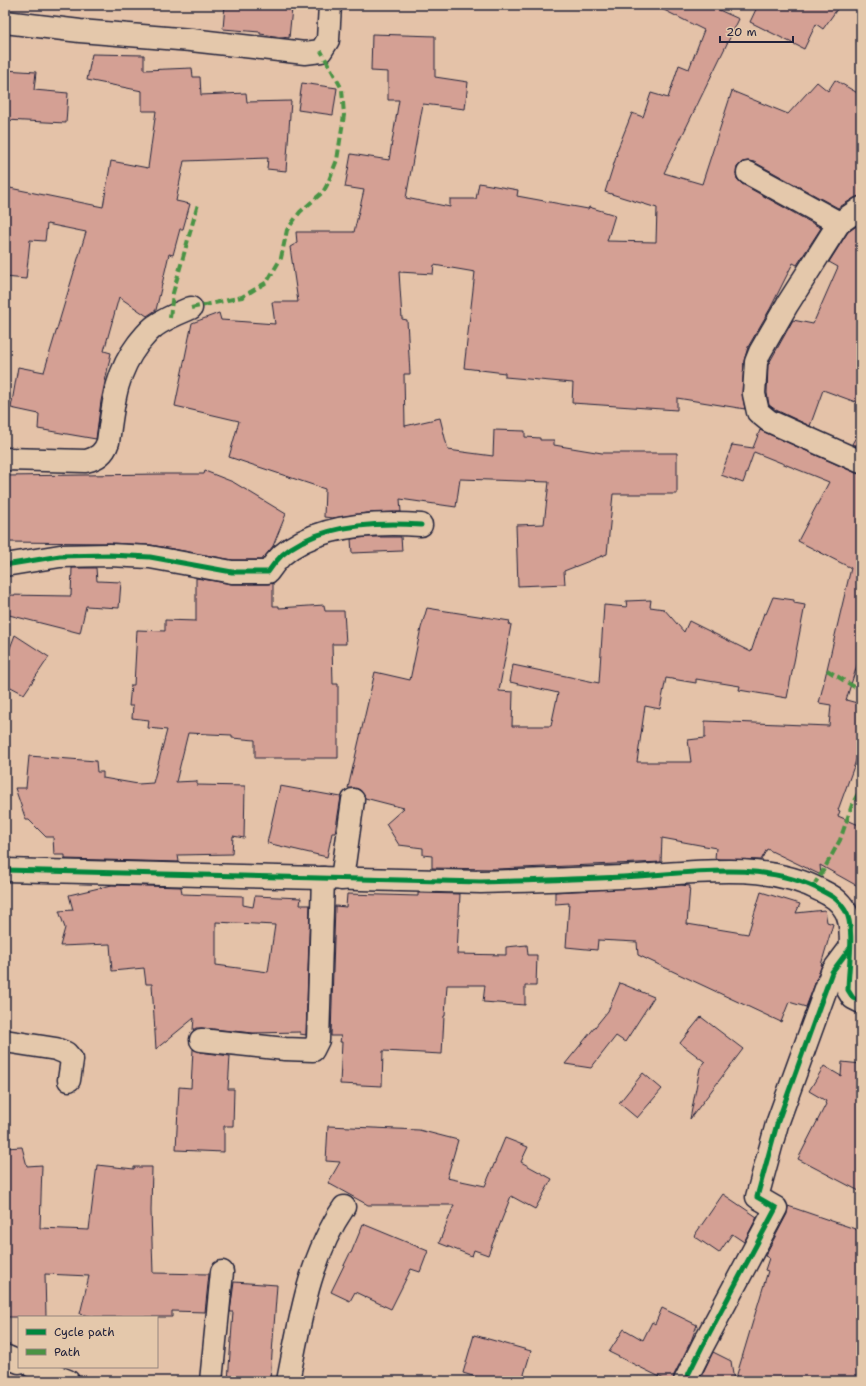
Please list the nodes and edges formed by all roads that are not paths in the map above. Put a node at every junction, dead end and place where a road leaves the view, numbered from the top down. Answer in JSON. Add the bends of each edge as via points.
{"nodes":[{"id":1,"x":330,"y":5,"type":"edge"},
{"id":2,"x":5,"y":22,"type":"edge"},
{"id":3,"x":748,"y":173,"type":"dead end"},
{"id":4,"x":861,"y":208,"type":"edge"},
{"id":5,"x":839,"y":223,"type":"junction"},
{"id":6,"x":191,"y":308,"type":"dead end"},
{"id":7,"x":5,"y":459,"type":"edge"},
{"id":8,"x":861,"y":462,"type":"edge"},
{"id":9,"x":421,"y":525,"type":"dead end"},
{"id":10,"x":5,"y":565,"type":"edge"},
{"id":11,"x":353,"y":800,"type":"dead end"},
{"id":12,"x":5,"y":870,"type":"edge"},
{"id":13,"x":332,"y":878,"type":"junction"},
{"id":14,"x":850,"y":948,"type":"junction"},
{"id":15,"x":861,"y":1002,"type":"edge"},
{"id":16,"x":201,"y":1040,"type":"dead end"},
{"id":17,"x":5,"y":1041,"type":"edge"},
{"id":18,"x":70,"y":1080,"type":"dead end"},
{"id":19,"x":344,"y":1207,"type":"dead end"},
{"id":20,"x":222,"y":1272,"type":"dead end"},
{"id":21,"x":5,"y":1356,"type":"edge"},
{"id":22,"x":18,"y":1362,"type":"edge"},
{"id":23,"x":35,"y":1368,"type":"edge"},
{"id":24,"x":68,"y":1381,"type":"edge"},
{"id":25,"x":211,"y":1381,"type":"edge"},
{"id":26,"x":288,"y":1381,"type":"edge"},
{"id":27,"x":685,"y":1381,"type":"edge"}],
"edges":[{"from":1,"to":2,"type":"street","via":[[328,40],[321,51],[305,53]]},
{"from":3,"to":5,"type":"street"},
{"from":4,"to":5,"type":"street"},
{"from":5,"to":8,"type":"street","via":[[760,352],[756,362],[754,394],[758,412],[769,421]]},
{"from":6,"to":7,"type":"street","via":[[155,326],[129,356],[114,399],[108,442],[96,458],[86,461]]},
{"from":9,"to":10,"type":"street","via":[[346,527],[326,532],[292,548],[281,556],[268,572],[232,572],[150,557],[109,555],[60,556]]},
{"from":11,"to":13,"type":"street"},
{"from":12,"to":13,"type":"street"},
{"from":13,"to":14,"type":"street","via":[[488,882],[700,872],[778,875],[813,886],[836,899],[846,911],[851,934]]},
{"from":13,"to":16,"type":"street","via":[[318,1040],[313,1050]]},
{"from":14,"to":15,"type":"street","via":[[848,990],[853,998]]},
{"from":14,"to":27,"type":"street","via":[[832,972],[777,1124],[757,1197],[776,1208]]},
{"from":17,"to":18,"type":"street","via":[[66,1053],[72,1060]]},
{"from":19,"to":26,"type":"street","via":[[315,1262]]},
{"from":20,"to":25,"type":"street"},
{"from":21,"to":22,"type":"street"},
{"from":23,"to":24,"type":"street"}]}
